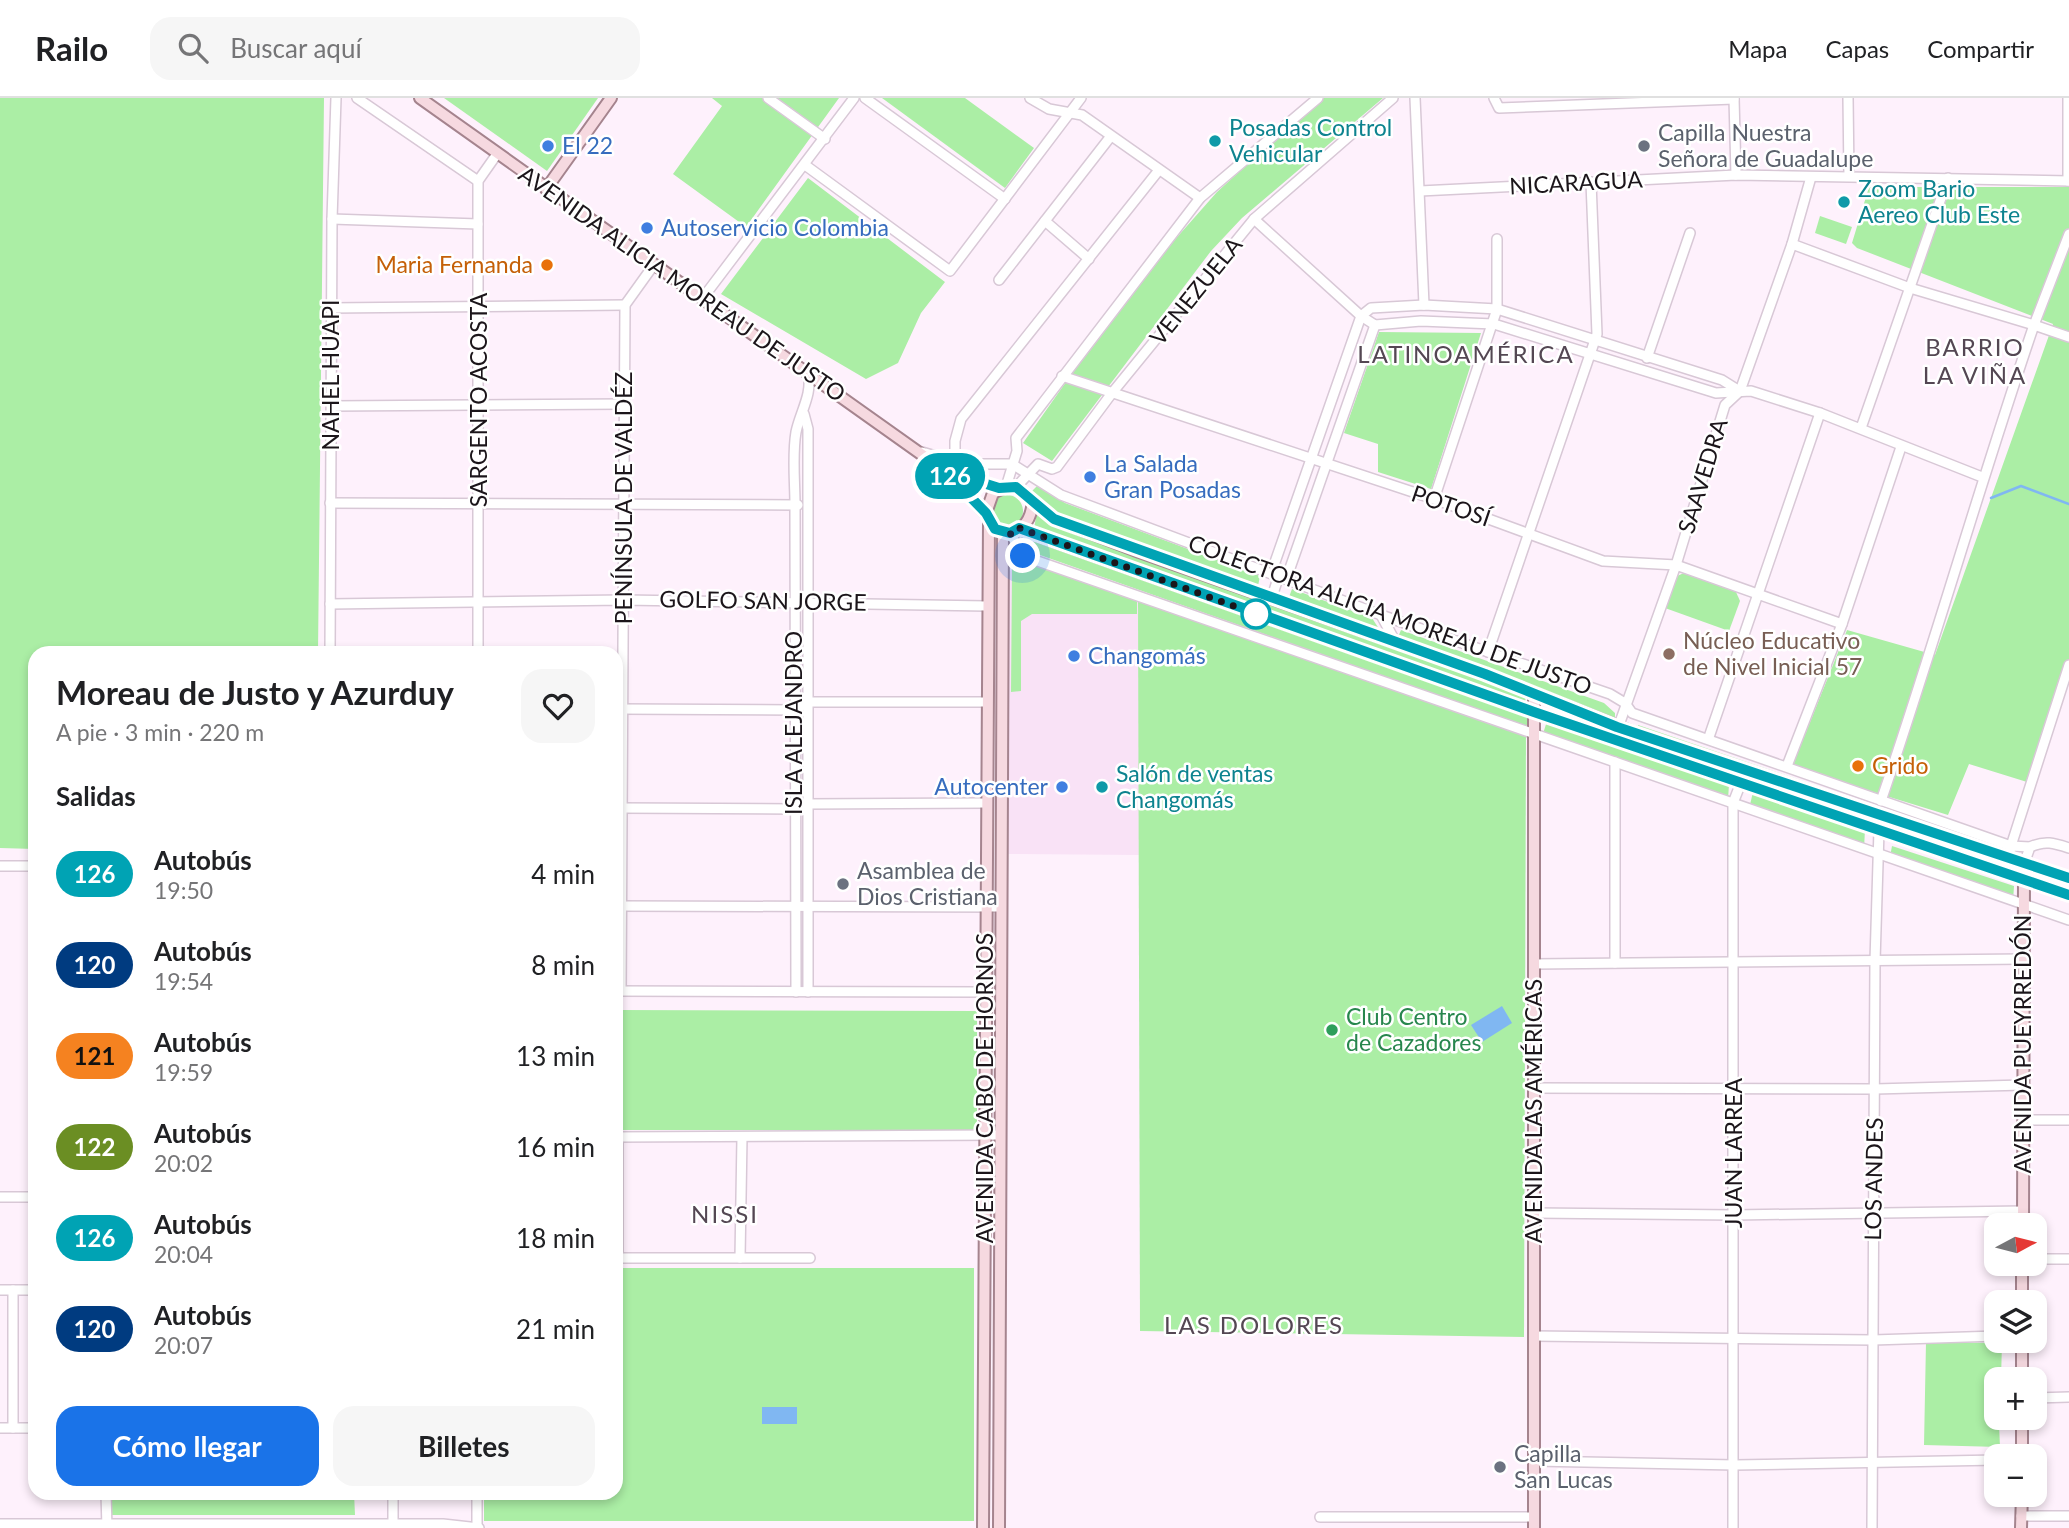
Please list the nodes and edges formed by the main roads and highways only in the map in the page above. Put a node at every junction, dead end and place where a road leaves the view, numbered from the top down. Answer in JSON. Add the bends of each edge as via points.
{"nodes":[{"id":1,"x":420,"y":98,"type":"edge"},
{"id":2,"x":611,"y":98,"type":"edge"},
{"id":3,"x":547,"y":189,"type":"junction"},
{"id":4,"x":945,"y":471,"type":"junction"},
{"id":5,"x":1007,"y":487,"type":"junction"},
{"id":6,"x":1033,"y":501,"type":"junction"},
{"id":7,"x":988,"y":517,"type":"junction"},
{"id":8,"x":1010,"y":531,"type":"junction"},
{"id":9,"x":1534,"y":693,"type":"junction"},
{"id":10,"x":1534,"y":712,"type":"junction"},
{"id":11,"x":2024,"y":864,"type":"junction"},
{"id":12,"x":2069,"y":878,"type":"edge"},
{"id":13,"x":2024,"y":879,"type":"junction"},
{"id":14,"x":2069,"y":895,"type":"edge"},
{"id":15,"x":2023,"y":1213,"type":"edge"},
{"id":16,"x":2021,"y":1507,"type":"edge"},
{"id":17,"x":1534,"y":1522,"type":"edge"},
{"id":18,"x":984,"y":1528,"type":"edge"},
{"id":19,"x":999,"y":1528,"type":"edge"},
{"id":20,"x":2021,"y":1528,"type":"edge"}],
"edges":[{"from":1,"to":3,"type":"main road","name":"AVENIDA ALICIA MOREAU DE JUSTO"},
{"from":2,"to":3,"type":"main road"},
{"from":3,"to":4,"type":"main road","name":"AVENIDA ALICIA MOREAU DE JUSTO"},
{"from":4,"to":5,"type":"main road","name":"AVENIDA ALICIA MOREAU DE JUSTO"},
{"from":4,"to":7,"type":"main road","name":"AVENIDA ALICIA MOREAU DE JUSTO"},
{"from":5,"to":6,"type":"main road","name":"AVENIDA ALICIA MOREAU DE JUSTO"},
{"from":5,"to":7,"type":"main road","via":[[989,499]]},
{"from":6,"to":8,"type":"main road","via":[[1028,523]]},
{"from":6,"to":9,"type":"main road","name":"AVENIDA ALICIA MOREAU DE JUSTO","via":[[1054,519]]},
{"from":7,"to":8,"type":"main road","name":"AVENIDA ALICIA MOREAU DE JUSTO"},
{"from":7,"to":18,"type":"main road","name":"AVENIDA CABO DE HORNOS"},
{"from":8,"to":10,"type":"main road","name":"AVENIDA ALICIA MOREAU DE JUSTO"},
{"from":8,"to":19,"type":"main road","name":"AVENIDA CABO DE HORNOS","via":[[1001,907]]},
{"from":9,"to":10,"type":"main road","name":"AVENIDA LAS AMÉRICAS"},
{"from":9,"to":11,"type":"main road","name":"AVENIDA ALICIA MOREAU DE JUSTO","via":[[1617,727]]},
{"from":10,"to":13,"type":"main road","name":"AVENIDA ALICIA MOREAU DE JUSTO"},
{"from":10,"to":17,"type":"main road","name":"AVENIDA LAS AMÉRICAS"},
{"from":11,"to":12,"type":"main road","name":"AVENIDA ALICIA MOREAU DE JUSTO"},
{"from":11,"to":13,"type":"main road","name":"AVENIDA PUEYRREDÓN"},
{"from":13,"to":14,"type":"main road","name":"AVENIDA ALICIA MOREAU DE JUSTO"},
{"from":13,"to":15,"type":"main road","name":"AVENIDA PUEYRREDÓN"},
{"from":16,"to":20,"type":"main road"}]}
